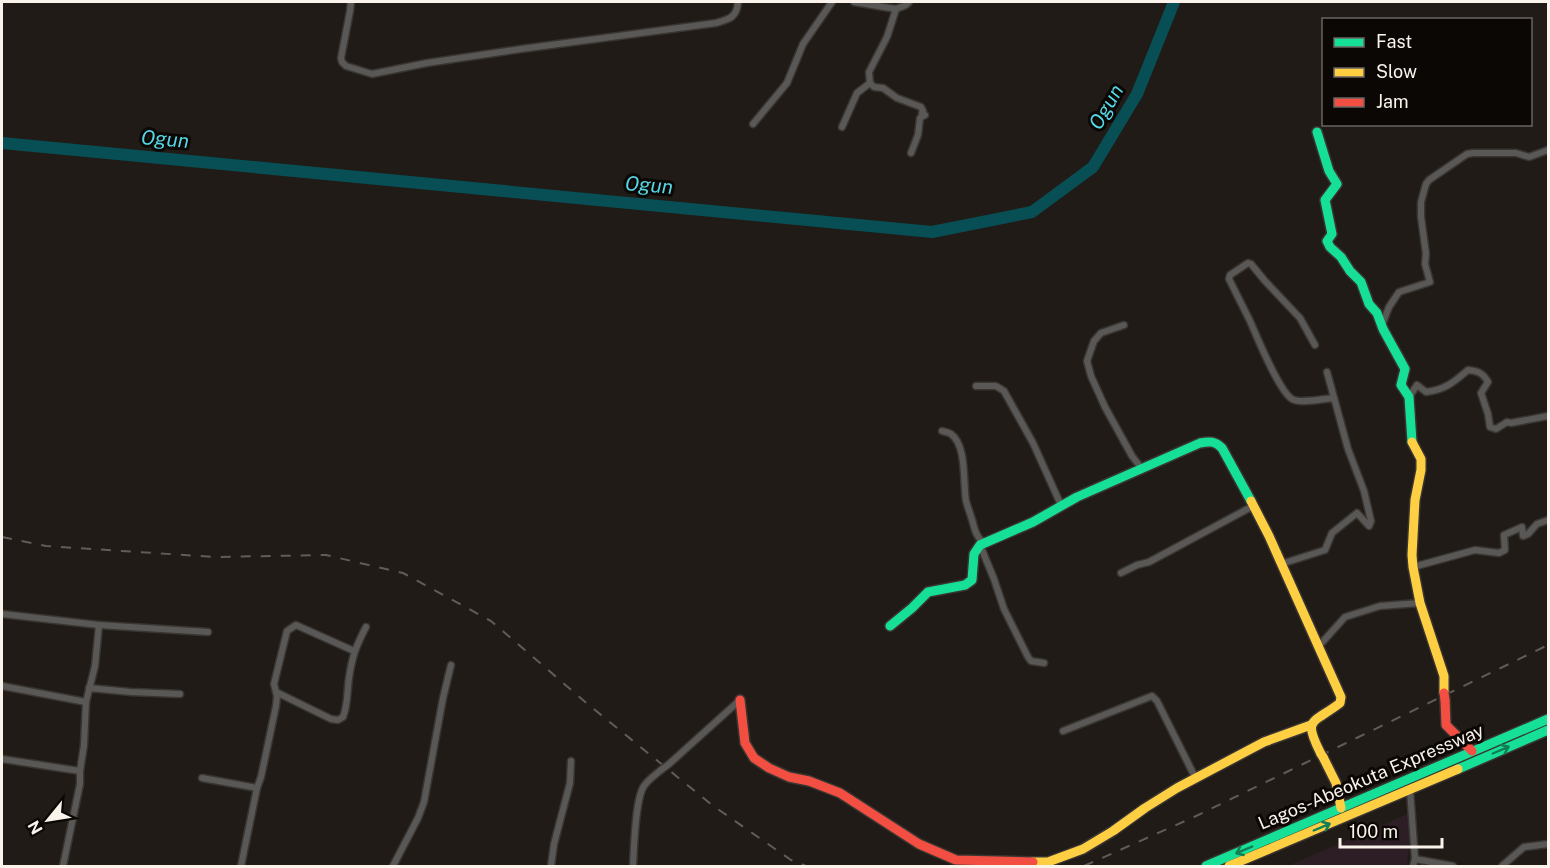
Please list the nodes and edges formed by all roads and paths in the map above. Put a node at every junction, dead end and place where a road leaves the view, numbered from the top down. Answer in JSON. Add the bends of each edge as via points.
{"nodes":[{"id":1,"x":351,"y":2,"type":"edge"},
{"id":2,"x":738,"y":2,"type":"edge"},
{"id":3,"x":832,"y":2,"type":"edge"},
{"id":4,"x":855,"y":2,"type":"edge"},
{"id":5,"x":909,"y":2,"type":"edge"},
{"id":6,"x":896,"y":9,"type":"junction"},
{"id":7,"x":870,"y":83,"type":"junction"},
{"id":8,"x":753,"y":124,"type":"dead end"},
{"id":9,"x":842,"y":127,"type":"dead end"},
{"id":10,"x":1317,"y":132,"type":"dead end"},
{"id":11,"x":1548,"y":150,"type":"edge"},
{"id":12,"x":911,"y":153,"type":"dead end"},
{"id":13,"x":1124,"y":325,"type":"dead end"},
{"id":14,"x":1382,"y":326,"type":"junction"},
{"id":15,"x":1315,"y":345,"type":"dead end"},
{"id":16,"x":1327,"y":372,"type":"dead end"},
{"id":17,"x":976,"y":386,"type":"dead end"},
{"id":18,"x":1409,"y":397,"type":"junction"},
{"id":19,"x":1333,"y":398,"type":"junction"},
{"id":20,"x":1548,"y":416,"type":"edge"},
{"id":21,"x":942,"y":431,"type":"dead end"},
{"id":22,"x":1142,"y":469,"type":"junction"},
{"id":23,"x":1061,"y":505,"type":"junction"},
{"id":24,"x":1253,"y":506,"type":"junction"},
{"id":25,"x":1548,"y":520,"type":"edge"},
{"id":26,"x":982,"y":544,"type":"junction"},
{"id":27,"x":1281,"y":564,"type":"junction"},
{"id":28,"x":1413,"y":567,"type":"junction"},
{"id":29,"x":1121,"y":573,"type":"dead end"},
{"id":30,"x":1420,"y":603,"type":"junction"},
{"id":31,"x":2,"y":614,"type":"edge"},
{"id":32,"x":99,"y":625,"type":"junction"},
{"id":33,"x":890,"y":626,"type":"dead end"},
{"id":34,"x":366,"y":627,"type":"dead end"},
{"id":35,"x":208,"y":632,"type":"dead end"},
{"id":36,"x":1318,"y":647,"type":"junction"},
{"id":37,"x":354,"y":651,"type":"junction"},
{"id":38,"x":1044,"y":663,"type":"dead end"},
{"id":39,"x":451,"y":665,"type":"dead end"},
{"id":40,"x":2,"y":686,"type":"edge"},
{"id":41,"x":89,"y":688,"type":"junction"},
{"id":42,"x":276,"y":693,"type":"junction"},
{"id":43,"x":180,"y":694,"type":"dead end"},
{"id":44,"x":740,"y":700,"type":"joint"},
{"id":45,"x":86,"y":702,"type":"junction"},
{"id":46,"x":1548,"y":719,"type":"edge"},
{"id":47,"x":1311,"y":725,"type":"junction"},
{"id":48,"x":1063,"y":730,"type":"dead end"},
{"id":49,"x":1548,"y":730,"type":"edge"},
{"id":50,"x":1472,"y":751,"type":"junction"},
{"id":51,"x":2,"y":759,"type":"edge"},
{"id":52,"x":571,"y":761,"type":"dead end"},
{"id":53,"x":80,"y":771,"type":"junction"},
{"id":54,"x":202,"y":778,"type":"dead end"},
{"id":55,"x":1196,"y":779,"type":"junction"},
{"id":56,"x":257,"y":788,"type":"junction"},
{"id":57,"x":1410,"y":790,"type":"junction"},
{"id":58,"x":1341,"y":808,"type":"junction"},
{"id":59,"x":1548,"y":844,"type":"edge"},
{"id":60,"x":1414,"y":863,"type":"edge"},
{"id":61,"x":63,"y":867,"type":"edge"},
{"id":62,"x":241,"y":867,"type":"edge"},
{"id":63,"x":393,"y":867,"type":"edge"},
{"id":64,"x":551,"y":867,"type":"edge"},
{"id":65,"x":633,"y":867,"type":"edge"},
{"id":66,"x":1206,"y":867,"type":"edge"},
{"id":67,"x":1229,"y":867,"type":"edge"},
{"id":68,"x":1453,"y":867,"type":"edge"},
{"id":69,"x":1502,"y":867,"type":"edge"}],
"edges":[{"from":1,"to":2,"type":"street","via":[[342,62],[372,74],[716,23],[732,18]]},
{"from":3,"to":8,"type":"street","via":[[803,44],[787,83]]},
{"from":4,"to":6,"type":"street"},
{"from":5,"to":6,"type":"street"},
{"from":6,"to":7,"type":"street","via":[[869,72]]},
{"from":7,"to":9,"type":"street","via":[[856,93]]},
{"from":7,"to":12,"type":"street","via":[[921,107],[925,115],[920,118]]},
{"from":10,"to":14,"type":"main road","via":[[1337,184],[1325,200],[1332,234],[1327,241],[1361,282]]},
{"from":11,"to":14,"type":"street","via":[[1529,157],[1516,153],[1467,154],[1428,180],[1421,218],[1430,282],[1399,292]]},
{"from":13,"to":22,"type":"street","via":[[1101,333],[1087,361],[1105,407]]},
{"from":14,"to":18,"type":"main road","via":[[1406,369],[1401,385]]},
{"from":15,"to":19,"type":"street","via":[[1300,318],[1251,264],[1230,275],[1228,279],[1285,392],[1298,401]]},
{"from":16,"to":19,"type":"street"},
{"from":17,"to":23,"type":"street","via":[[996,386],[1004,391]]},
{"from":18,"to":20,"type":"street","via":[[1417,384],[1426,392],[1434,391],[1450,385],[1468,370],[1476,371],[1488,382],[1481,393],[1490,428]]},
{"from":18,"to":28,"type":"main road","via":[[1411,441],[1421,459]]},
{"from":19,"to":27,"type":"street","via":[[1371,521],[1369,526],[1357,513],[1332,533],[1325,550]]},
{"from":21,"to":26,"type":"street","via":[[951,434],[960,447],[966,502]]},
{"from":22,"to":23,"type":"main road"},
{"from":22,"to":24,"type":"main road","via":[[1209,440],[1225,452]]},
{"from":23,"to":26,"type":"main road"},
{"from":24,"to":27,"type":"main road"},
{"from":24,"to":29,"type":"street"},
{"from":25,"to":28,"type":"street","via":[[1537,524],[1528,534],[1522,536],[1522,527],[1504,535],[1505,550],[1499,553],[1475,550]]},
{"from":26,"to":33,"type":"main road","via":[[974,554],[970,582],[928,591]]},
{"from":26,"to":38,"type":"street","via":[[1004,609],[1028,657]]},
{"from":27,"to":36,"type":"main road"},
{"from":28,"to":30,"type":"main road"},
{"from":30,"to":36,"type":"street","via":[[1380,606],[1345,617]]},
{"from":30,"to":50,"type":"main road","via":[[1444,675],[1446,725]]},
{"from":31,"to":32,"type":"street"},
{"from":32,"to":35,"type":"street"},
{"from":32,"to":41,"type":"street"},
{"from":34,"to":37,"type":"street"},
{"from":36,"to":47,"type":"main road","via":[[1341,697],[1340,703]]},
{"from":37,"to":42,"type":"street","via":[[296,625],[287,631],[274,684]]},
{"from":37,"to":42,"type":"street","via":[[345,711],[338,720]]},
{"from":39,"to":63,"type":"street","via":[[424,802]]},
{"from":40,"to":45,"type":"street"},
{"from":41,"to":43,"type":"street"},
{"from":41,"to":45,"type":"street"},
{"from":42,"to":56,"type":"street"},
{"from":44,"to":55,"type":"main road","via":[[744,743],[754,758],[789,777],[840,793],[919,844],[956,860],[1048,862],[1083,849]]},
{"from":44,"to":65,"type":"street","bridge":true,"via":[[643,787]]},
{"from":45,"to":53,"type":"street"},
{"from":46,"to":50,"type":"main road","name":"Lagos-Abeokuta Expressway"},
{"from":47,"to":55,"type":"main road","via":[[1264,742]]},
{"from":47,"to":58,"type":"main road","via":[[1312,738],[1336,783]]},
{"from":48,"to":55,"type":"street","via":[[1152,696]]},
{"from":57,"to":49,"type":"main road","name":"Lagos-Abeokuta Expressway","one_way":true},
{"from":50,"to":58,"type":"main road","name":"Lagos-Abeokuta Expressway"},
{"from":51,"to":53,"type":"street"},
{"from":52,"to":64,"type":"street","via":[[570,783]]},
{"from":53,"to":61,"type":"street"},
{"from":54,"to":56,"type":"street"},
{"from":56,"to":62,"type":"street"},
{"from":57,"to":60,"type":"street"},
{"from":67,"to":57,"type":"main road","name":"Lagos-Abeokuta Expressway","one_way":true},
{"from":58,"to":66,"type":"main road","name":"Lagos-Abeokuta Expressway","one_way":true},
{"from":59,"to":69,"type":"street","via":[[1524,847]]},
{"from":60,"to":68,"type":"street"}]}
